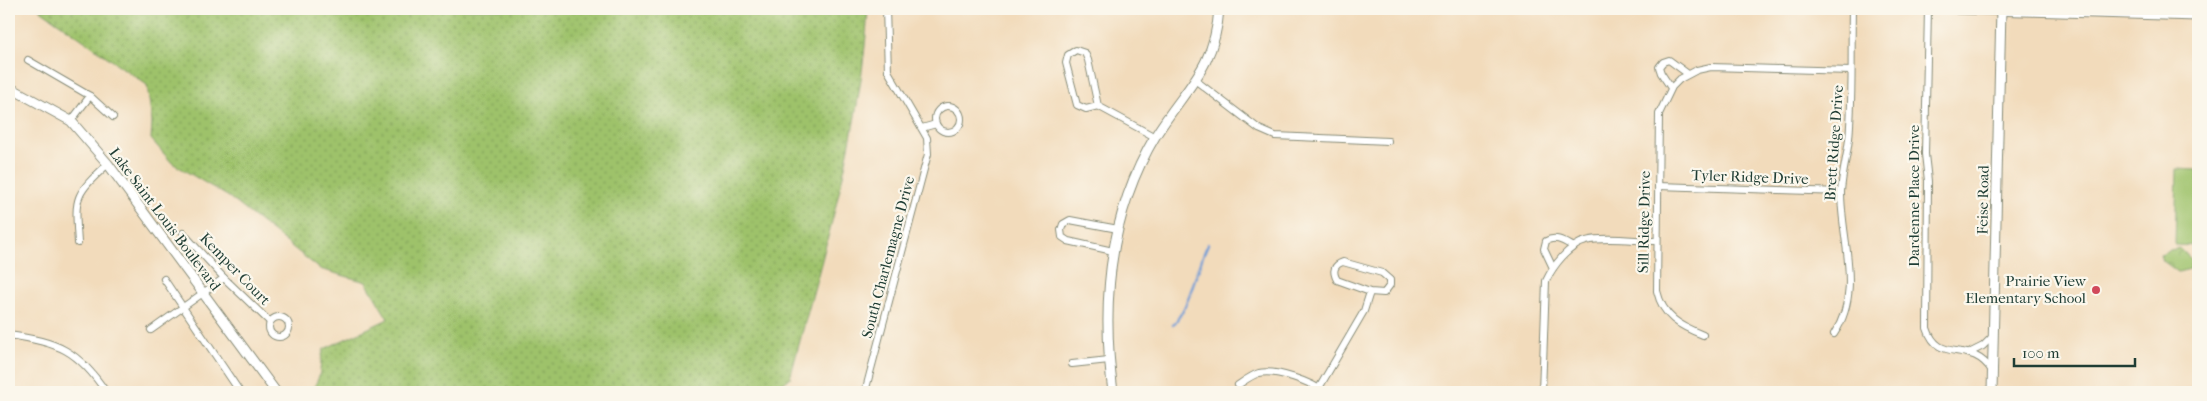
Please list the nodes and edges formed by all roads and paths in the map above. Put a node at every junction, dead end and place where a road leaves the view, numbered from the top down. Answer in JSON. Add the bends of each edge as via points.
{"nodes":[{"id":1,"x":886,"y":9,"type":"edge"},
{"id":2,"x":1219,"y":9,"type":"edge"},
{"id":3,"x":1852,"y":9,"type":"edge"},
{"id":4,"x":1928,"y":9,"type":"edge"},
{"id":5,"x":1957,"y":9,"type":"edge"},
{"id":6,"x":2001,"y":9,"type":"edge"},
{"id":7,"x":2198,"y":16,"type":"edge"},
{"id":8,"x":28,"y":60,"type":"dead end"},
{"id":9,"x":1851,"y":71,"type":"junction"},
{"id":10,"x":1688,"y":74,"type":"junction"},
{"id":11,"x":1195,"y":80,"type":"junction"},
{"id":12,"x":9,"y":87,"type":"edge"},
{"id":13,"x":1671,"y":88,"type":"junction"},
{"id":14,"x":90,"y":96,"type":"junction"},
{"id":15,"x":1098,"y":106,"type":"junction"},
{"id":16,"x":114,"y":118,"type":"dead end"},
{"id":17,"x":71,"y":121,"type":"junction"},
{"id":18,"x":936,"y":124,"type":"junction"},
{"id":19,"x":922,"y":128,"type":"junction"},
{"id":20,"x":1155,"y":136,"type":"junction"},
{"id":21,"x":1388,"y":141,"type":"dead end"},
{"id":22,"x":108,"y":164,"type":"junction"},
{"id":23,"x":1658,"y":186,"type":"junction"},
{"id":24,"x":1841,"y":192,"type":"junction"},
{"id":25,"x":1118,"y":229,"type":"junction"},
{"id":26,"x":183,"y":233,"type":"dead end"},
{"id":27,"x":1657,"y":242,"type":"junction"},
{"id":28,"x":78,"y":243,"type":"dead end"},
{"id":29,"x":1574,"y":247,"type":"junction"},
{"id":30,"x":1113,"y":251,"type":"junction"},
{"id":31,"x":1553,"y":268,"type":"junction"},
{"id":32,"x":224,"y":278,"type":"junction"},
{"id":33,"x":164,"y":279,"type":"dead end"},
{"id":34,"x":1370,"y":292,"type":"junction"},
{"id":35,"x":203,"y":294,"type":"junction"},
{"id":36,"x":183,"y":308,"type":"junction"},
{"id":37,"x":270,"y":322,"type":"dead end"},
{"id":38,"x":151,"y":330,"type":"dead end"},
{"id":39,"x":1834,"y":334,"type":"dead end"},
{"id":40,"x":9,"y":335,"type":"edge"},
{"id":41,"x":1703,"y":335,"type":"dead end"},
{"id":42,"x":1993,"y":336,"type":"junction"},
{"id":43,"x":1971,"y":352,"type":"junction"},
{"id":44,"x":1108,"y":360,"type":"junction"},
{"id":45,"x":1072,"y":364,"type":"dead end"},
{"id":46,"x":1992,"y":372,"type":"junction"},
{"id":47,"x":1238,"y":385,"type":"dead end"},
{"id":48,"x":1322,"y":390,"type":"edge"},
{"id":49,"x":106,"y":392,"type":"edge"},
{"id":50,"x":240,"y":392,"type":"edge"},
{"id":51,"x":276,"y":392,"type":"edge"},
{"id":52,"x":865,"y":392,"type":"edge"},
{"id":53,"x":1113,"y":392,"type":"edge"},
{"id":54,"x":1542,"y":392,"type":"edge"},
{"id":55,"x":1992,"y":392,"type":"edge"}],
"edges":[{"from":1,"to":19,"type":"street","name":"South Charlemagne Drive","via":[[888,71]]},
{"from":2,"to":11,"type":"street","via":[[1216,41]]},
{"from":3,"to":9,"type":"street","name":"Brett Ridge Drive"},
{"from":4,"to":43,"type":"street","name":"Dardenne Place Drive","via":[[1926,322],[1930,338],[1940,347]]},
{"from":5,"to":6,"type":"street"},
{"from":6,"to":7,"type":"street"},
{"from":6,"to":42,"type":"street","name":"Feise Road"},
{"from":8,"to":14,"type":"street"},
{"from":9,"to":10,"type":"street","name":"Sill Ridge Drive","via":[[1711,67]]},
{"from":9,"to":24,"type":"street","name":"Brett Ridge Drive","via":[[1849,138]]},
{"from":10,"to":13,"type":"street","name":"Sill Ridge Drive"},
{"from":10,"to":13,"type":"street","via":[[1669,60],[1663,62],[1659,67],[1660,73]]},
{"from":11,"to":20,"type":"street"},
{"from":11,"to":21,"type":"street","via":[[1259,129],[1275,136]]},
{"from":12,"to":17,"type":"street","name":"Lake Saint Louis Boulevard"},
{"from":13,"to":23,"type":"street","name":"Sill Ridge Drive","via":[[1659,114]]},
{"from":14,"to":16,"type":"street"},
{"from":14,"to":17,"type":"street"},
{"from":15,"to":15,"type":"street","via":[[1086,109],[1077,105],[1066,63],[1068,55],[1076,50],[1084,53],[1088,60]]},
{"from":15,"to":20,"type":"street"},
{"from":17,"to":22,"type":"street","name":"Lake Saint Louis Boulevard"},
{"from":18,"to":18,"type":"street","via":[[946,132],[955,130],[961,123],[961,115],[956,108],[944,106],[937,111]]},
{"from":18,"to":19,"type":"street"},
{"from":19,"to":52,"type":"street","name":"South Charlemagne Drive","via":[[927,138],[928,154]]},
{"from":20,"to":25,"type":"street","via":[[1131,188]]},
{"from":22,"to":28,"type":"street","via":[[83,187],[77,200]]},
{"from":22,"to":35,"type":"street","name":"Lake Saint Louis Boulevard"},
{"from":23,"to":24,"type":"street","name":"Tyler Ridge Drive"},
{"from":23,"to":27,"type":"street","name":"Sill Ridge Drive"},
{"from":24,"to":39,"type":"street","name":"Brett Ridge Drive","via":[[1849,284],[1847,308]]},
{"from":25,"to":30,"type":"street"},
{"from":25,"to":30,"type":"street","via":[[1070,220],[1063,224],[1061,230],[1062,237],[1068,241]]},
{"from":26,"to":32,"type":"street","name":"Kemper Court"},
{"from":27,"to":29,"type":"street","via":[[1593,240]]},
{"from":27,"to":41,"type":"street","name":"Sill Ridge Drive","via":[[1655,277],[1662,306],[1679,325]]},
{"from":29,"to":31,"type":"street"},
{"from":29,"to":31,"type":"street","via":[[1557,238],[1546,241],[1544,249]]},
{"from":30,"to":44,"type":"street","via":[[1107,313]]},
{"from":31,"to":54,"type":"street","via":[[1546,281]]},
{"from":32,"to":35,"type":"street"},
{"from":32,"to":37,"type":"street","name":"Kemper Court"},
{"from":33,"to":36,"type":"street"},
{"from":34,"to":34,"type":"street","via":[[1379,294],[1388,290],[1387,276],[1343,262],[1335,267],[1337,280]]},
{"from":34,"to":48,"type":"street","via":[[1364,311]]},
{"from":35,"to":36,"type":"street"},
{"from":35,"to":51,"type":"street","name":"Lake Saint Louis Boulevard"},
{"from":36,"to":38,"type":"street"},
{"from":36,"to":50,"type":"street"},
{"from":40,"to":49,"type":"street","via":[[45,340],[72,352]]},
{"from":42,"to":43,"type":"street"},
{"from":42,"to":46,"type":"street","name":"Feise Road"},
{"from":43,"to":46,"type":"street","via":[[1983,359]]},
{"from":44,"to":45,"type":"street"},
{"from":44,"to":53,"type":"street"},
{"from":46,"to":55,"type":"street","name":"Feise Road"},
{"from":47,"to":48,"type":"street","via":[[1260,373],[1272,373]]}]}
